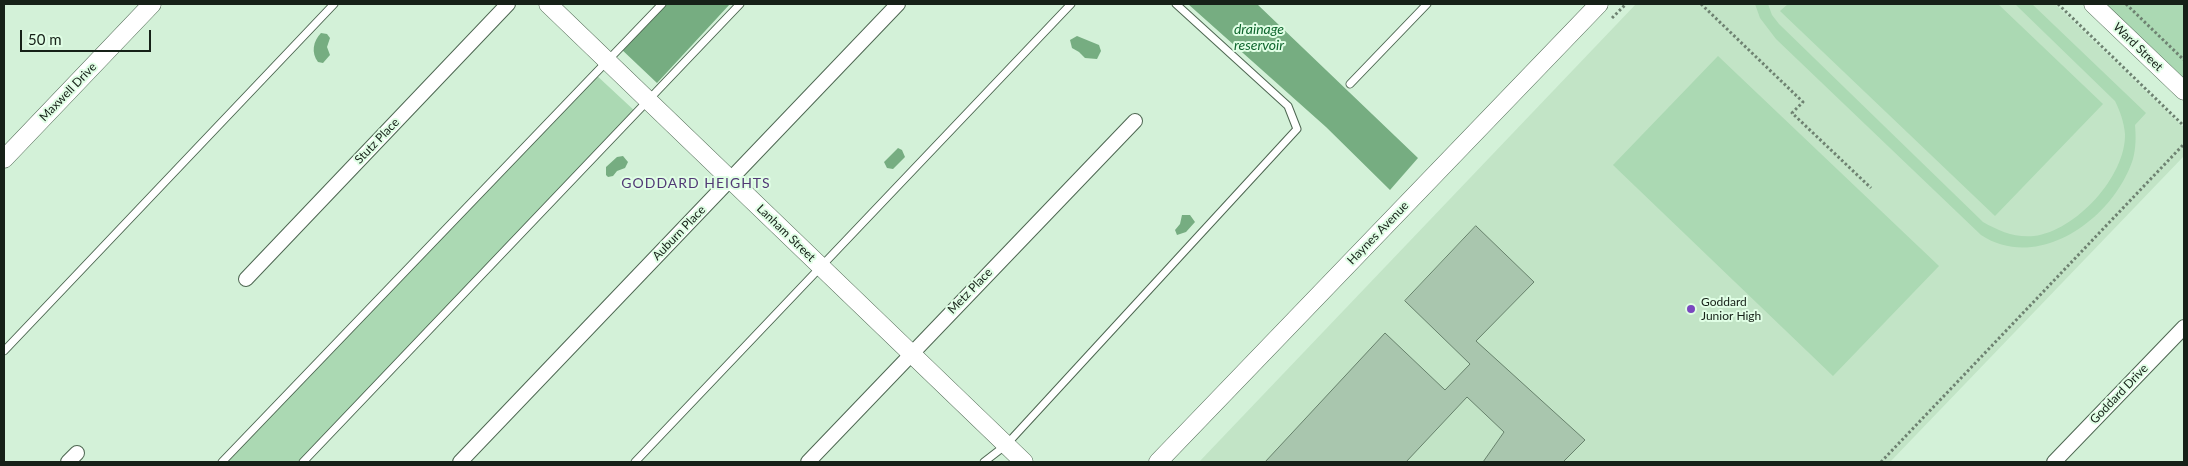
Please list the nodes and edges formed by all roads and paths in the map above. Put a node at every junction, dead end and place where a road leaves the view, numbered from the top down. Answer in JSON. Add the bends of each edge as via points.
{"nodes":[{"id":1,"x":152,"y":4,"type":"edge"},
{"id":2,"x":334,"y":4,"type":"edge"},
{"id":3,"x":508,"y":4,"type":"edge"},
{"id":4,"x":548,"y":4,"type":"edge"},
{"id":5,"x":662,"y":4,"type":"edge"},
{"id":6,"x":740,"y":4,"type":"edge"},
{"id":7,"x":898,"y":4,"type":"edge"},
{"id":8,"x":1071,"y":4,"type":"edge"},
{"id":9,"x":1176,"y":4,"type":"edge"},
{"id":10,"x":1427,"y":4,"type":"edge"},
{"id":11,"x":1598,"y":4,"type":"edge"},
{"id":12,"x":1701,"y":4,"type":"edge"},
{"id":13,"x":2058,"y":4,"type":"edge"},
{"id":14,"x":2093,"y":4,"type":"edge"},
{"id":15,"x":2126,"y":4,"type":"edge"},
{"id":16,"x":606,"y":60,"type":"junction"},
{"id":17,"x":2184,"y":60,"type":"edge"},
{"id":18,"x":1350,"y":84,"type":"dead end"},
{"id":19,"x":2184,"y":91,"type":"edge"},
{"id":20,"x":648,"y":101,"type":"junction"},
{"id":21,"x":1135,"y":121,"type":"dead end"},
{"id":22,"x":2184,"y":126,"type":"edge"},
{"id":23,"x":2184,"y":144,"type":"edge"},
{"id":24,"x":4,"y":159,"type":"edge"},
{"id":25,"x":729,"y":180,"type":"junction"},
{"id":26,"x":1871,"y":188,"type":"dead end"},
{"id":27,"x":822,"y":268,"type":"junction"},
{"id":28,"x":246,"y":279,"type":"dead end"},
{"id":29,"x":2184,"y":327,"type":"edge"},
{"id":30,"x":4,"y":351,"type":"edge"},
{"id":31,"x":911,"y":352,"type":"junction"},
{"id":32,"x":1006,"y":445,"type":"junction"},
{"id":33,"x":222,"y":462,"type":"edge"},
{"id":34,"x":303,"y":462,"type":"edge"},
{"id":35,"x":460,"y":462,"type":"edge"},
{"id":36,"x":635,"y":462,"type":"edge"},
{"id":37,"x":808,"y":462,"type":"edge"},
{"id":38,"x":984,"y":462,"type":"edge"},
{"id":39,"x":1024,"y":462,"type":"edge"},
{"id":40,"x":1158,"y":462,"type":"edge"},
{"id":41,"x":1881,"y":462,"type":"edge"},
{"id":42,"x":2054,"y":462,"type":"edge"}],
"edges":[{"from":1,"to":24,"type":"street","name":"Maxwell Drive"},
{"from":2,"to":30,"type":"lane"},
{"from":3,"to":28,"type":"street","name":"Stutz Place"},
{"from":4,"to":16,"type":"street","name":"Lanham Street"},
{"from":5,"to":16,"type":"lane"},
{"from":6,"to":20,"type":"lane"},
{"from":7,"to":25,"type":"street","name":"Auburn Place"},
{"from":8,"to":27,"type":"lane"},
{"from":9,"to":32,"type":"lane","via":[[1288,106],[1297,128]]},
{"from":10,"to":18,"type":"lane"},
{"from":11,"to":40,"type":"street","name":"Haynes Avenue"},
{"from":12,"to":26,"type":"path","via":[[1803,102],[1792,113]]},
{"from":13,"to":22,"type":"path"},
{"from":14,"to":19,"type":"street","name":"Ward Street"},
{"from":15,"to":17,"type":"path"},
{"from":16,"to":20,"type":"street","name":"Lanham Street"},
{"from":16,"to":33,"type":"lane"},
{"from":20,"to":25,"type":"street","name":"Lanham Street"},
{"from":20,"to":34,"type":"lane"},
{"from":21,"to":31,"type":"street","name":"Metz Place"},
{"from":23,"to":41,"type":"path"},
{"from":25,"to":27,"type":"street","name":"Lanham Street"},
{"from":25,"to":35,"type":"street","name":"Auburn Place"},
{"from":27,"to":31,"type":"street","name":"Lanham Street"},
{"from":27,"to":36,"type":"lane"},
{"from":29,"to":42,"type":"street","name":"Goddard Drive"},
{"from":31,"to":32,"type":"street","name":"Lanham Street"},
{"from":31,"to":37,"type":"street","name":"Metz Place"},
{"from":32,"to":38,"type":"lane"},
{"from":32,"to":39,"type":"street","name":"Lanham Street"}]}
